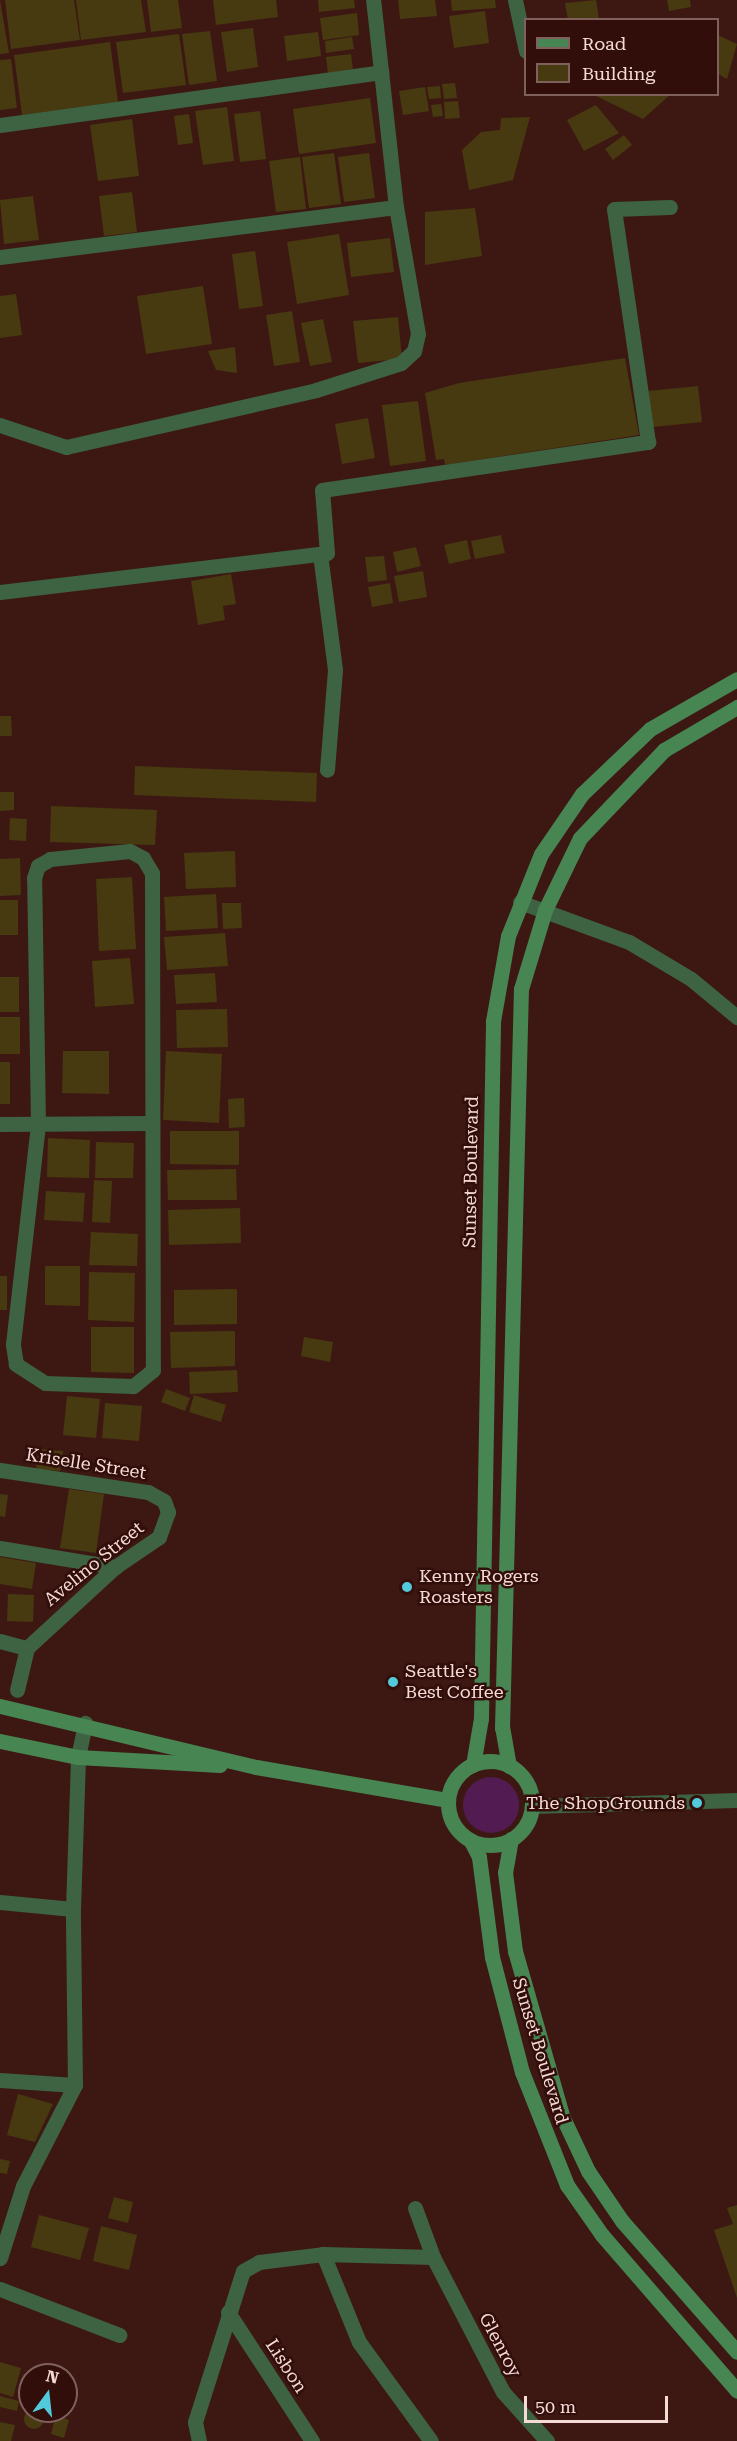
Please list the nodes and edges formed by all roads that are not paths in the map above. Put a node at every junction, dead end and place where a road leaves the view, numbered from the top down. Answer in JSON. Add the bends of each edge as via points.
{"nodes":[{"id":1,"x":372,"y":0,"type":"edge"},
{"id":2,"x":515,"y":0,"type":"edge"},
{"id":3,"x":524,"y":46,"type":"edge"},
{"id":4,"x":381,"y":72,"type":"junction"},
{"id":5,"x":0,"y":125,"type":"edge"},
{"id":6,"x":396,"y":207,"type":"junction"},
{"id":7,"x":670,"y":207,"type":"dead end"},
{"id":8,"x":0,"y":258,"type":"edge"},
{"id":9,"x":0,"y":424,"type":"edge"},
{"id":10,"x":320,"y":554,"type":"junction"},
{"id":11,"x":0,"y":592,"type":"edge"},
{"id":12,"x":737,"y":678,"type":"edge"},
{"id":13,"x":737,"y":706,"type":"edge"},
{"id":14,"x":327,"y":770,"type":"dead end"},
{"id":15,"x":520,"y":902,"type":"junction"},
{"id":16,"x":544,"y":910,"type":"junction"},
{"id":17,"x":737,"y":1017,"type":"edge"},
{"id":18,"x":38,"y":1123,"type":"junction"},
{"id":19,"x":153,"y":1123,"type":"junction"},
{"id":20,"x":0,"y":1124,"type":"edge"},
{"id":21,"x":0,"y":1470,"type":"edge"},
{"id":22,"x":164,"y":1502,"type":"joint"},
{"id":23,"x":0,"y":1548,"type":"edge"},
{"id":24,"x":115,"y":1568,"type":"junction"},
{"id":25,"x":0,"y":1641,"type":"edge"},
{"id":26,"x":27,"y":1648,"type":"junction"},
{"id":27,"x":17,"y":1690,"type":"dead end"},
{"id":28,"x":0,"y":1706,"type":"edge"},
{"id":29,"x":85,"y":1723,"type":"junction"},
{"id":30,"x":0,"y":1741,"type":"edge"},
{"id":31,"x":78,"y":1757,"type":"junction"},
{"id":32,"x":473,"y":1765,"type":"junction"},
{"id":33,"x":509,"y":1766,"type":"junction"},
{"id":34,"x":256,"y":1767,"type":"junction"},
{"id":35,"x":448,"y":1800,"type":"junction"},
{"id":36,"x":737,"y":1800,"type":"edge"},
{"id":37,"x":532,"y":1806,"type":"junction"},
{"id":38,"x":511,"y":1839,"type":"junction"},
{"id":39,"x":471,"y":1840,"type":"junction"},
{"id":40,"x":0,"y":1902,"type":"edge"},
{"id":41,"x":73,"y":1909,"type":"junction"},
{"id":42,"x":0,"y":2080,"type":"edge"},
{"id":43,"x":75,"y":2085,"type":"junction"},
{"id":44,"x":415,"y":2208,"type":"dead end"},
{"id":45,"x":323,"y":2254,"type":"junction"},
{"id":46,"x":433,"y":2257,"type":"junction"},
{"id":47,"x":0,"y":2258,"type":"edge"},
{"id":48,"x":0,"y":2289,"type":"edge"},
{"id":49,"x":228,"y":2312,"type":"junction"},
{"id":50,"x":118,"y":2335,"type":"dead end"},
{"id":51,"x":737,"y":2352,"type":"edge"},
{"id":52,"x":737,"y":2391,"type":"edge"},
{"id":53,"x":199,"y":2441,"type":"edge"},
{"id":54,"x":312,"y":2441,"type":"edge"},
{"id":55,"x":431,"y":2441,"type":"edge"},
{"id":56,"x":547,"y":2441,"type":"edge"}],
"edges":[{"from":1,"to":4,"type":"street"},
{"from":2,"to":3,"type":"street"},
{"from":4,"to":5,"type":"street"},
{"from":4,"to":6,"type":"street"},
{"from":6,"to":8,"type":"street"},
{"from":6,"to":9,"type":"street","via":[[418,334],[414,351],[401,363],[316,390],[66,447]]},
{"from":7,"to":10,"type":"street","via":[[614,209],[648,442],[322,490],[327,553]]},
{"from":10,"to":11,"type":"street"},
{"from":10,"to":14,"type":"street","via":[[335,670]]},
{"from":12,"to":15,"type":"main road","name":"Sunset Boulevard","via":[[685,704],[612,762],[558,825]]},
{"from":13,"to":16,"type":"main road","via":[[695,727],[628,781],[580,838]]},
{"from":15,"to":16,"type":"street"},
{"from":15,"to":32,"type":"main road","name":"Sunset Boulevard","via":[[493,1021],[481,1718]]},
{"from":16,"to":17,"type":"street","via":[[629,942],[691,980]]},
{"from":16,"to":33,"type":"main road","via":[[529,955],[517,1024],[502,1728]]},
{"from":18,"to":19,"type":"street"},
{"from":18,"to":19,"type":"street","via":[[38,866],[50,859],[130,851],[143,858],[152,873]]},
{"from":18,"to":19,"type":"street","via":[[13,1344],[16,1364],[45,1383],[133,1386],[153,1370]]},
{"from":18,"to":20,"type":"street"},
{"from":21,"to":22,"type":"street","name":"Kriselle Street","via":[[129,1488]]},
{"from":22,"to":24,"type":"street","name":"Avelino Street","via":[[168,1512],[159,1537]]},
{"from":23,"to":24,"type":"street"},
{"from":24,"to":26,"type":"street","name":"Avelino Street"},
{"from":25,"to":26,"type":"street"},
{"from":26,"to":27,"type":"street"},
{"from":28,"to":29,"type":"main road"},
{"from":29,"to":31,"type":"street"},
{"from":29,"to":34,"type":"main road"},
{"from":30,"to":31,"type":"main road"},
{"from":31,"to":34,"type":"main road"},
{"from":31,"to":41,"type":"street"},
{"from":32,"to":33,"type":"main road"},
{"from":32,"to":35,"type":"main road","via":[[456,1779]]},
{"from":33,"to":37,"type":"main road","via":[[523,1778]]},
{"from":34,"to":35,"type":"main road"},
{"from":35,"to":39,"type":"main road","via":[[456,1828]]},
{"from":36,"to":37,"type":"street"},
{"from":37,"to":38,"type":"main road","via":[[526,1825]]},
{"from":38,"to":39,"type":"main road","via":[[491,1845]]},
{"from":38,"to":51,"type":"main road","name":"Sunset Boulevard","via":[[505,1872],[515,1951],[563,2118],[588,2171],[622,2221]]},
{"from":39,"to":52,"type":"main road","name":"Sunset Boulevard","via":[[479,1857],[492,1957],[519,2061],[567,2185],[602,2235]]},
{"from":40,"to":41,"type":"street"},
{"from":41,"to":43,"type":"street"},
{"from":42,"to":43,"type":"street"},
{"from":43,"to":47,"type":"street","via":[[23,2186]]},
{"from":44,"to":46,"type":"street","name":"Glenroy"},
{"from":45,"to":46,"type":"street"},
{"from":45,"to":49,"type":"street","via":[[259,2262],[243,2271]]},
{"from":45,"to":55,"type":"street","via":[[359,2342]]},
{"from":46,"to":56,"type":"street","name":"Glenroy","via":[[503,2392]]},
{"from":48,"to":50,"type":"street"},
{"from":49,"to":53,"type":"street","via":[[195,2422]]},
{"from":49,"to":54,"type":"street","name":"Lisbon"}]}
